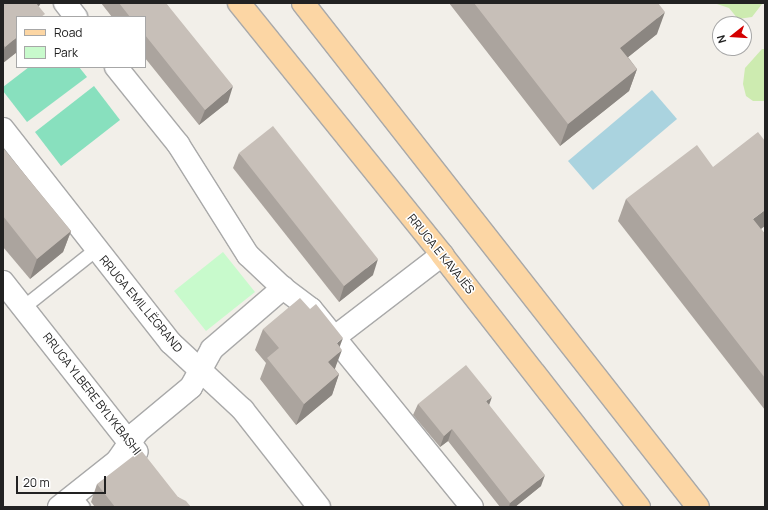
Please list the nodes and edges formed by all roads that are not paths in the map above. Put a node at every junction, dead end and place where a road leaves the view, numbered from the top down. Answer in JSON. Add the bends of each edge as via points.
{"nodes":[{"id":1,"x":64,"y":3,"type":"edge"},
{"id":2,"x":239,"y":3,"type":"edge"},
{"id":3,"x":303,"y":3,"type":"edge"},
{"id":4,"x":75,"y":16,"type":"edge"},
{"id":5,"x":117,"y":68,"type":"edge"},
{"id":6,"x":3,"y":129,"type":"edge"},
{"id":7,"x":96,"y":249,"type":"junction"},
{"id":8,"x":442,"y":255,"type":"junction"},
{"id":9,"x":3,"y":282,"type":"edge"},
{"id":10,"x":283,"y":288,"type":"junction"},
{"id":11,"x":23,"y":307,"type":"junction"},
{"id":12,"x":335,"y":337,"type":"junction"},
{"id":13,"x":200,"y":370,"type":"junction"},
{"id":14,"x":129,"y":442,"type":"junction"},
{"id":15,"x":148,"y":466,"type":"edge"},
{"id":16,"x":72,"y":503,"type":"edge"},
{"id":17,"x":320,"y":507,"type":"edge"},
{"id":18,"x":472,"y":507,"type":"edge"},
{"id":19,"x":639,"y":507,"type":"edge"},
{"id":20,"x":698,"y":507,"type":"edge"}],
"edges":[{"from":1,"to":4,"type":"street"},
{"from":2,"to":8,"type":"main road","name":"RRUGA E KAVAJËS"},
{"from":3,"to":20,"type":"main road"},
{"from":5,"to":10,"type":"street","via":[[178,144],[248,255]]},
{"from":6,"to":7,"type":"street","name":"RRUGA EMIL LËGRAND"},
{"from":7,"to":11,"type":"lane"},
{"from":7,"to":13,"type":"street","name":"RRUGA EMIL LËGRAND","via":[[171,343]]},
{"from":8,"to":12,"type":"street"},
{"from":8,"to":19,"type":"main road","name":"RRUGA E KAVAJËS"},
{"from":9,"to":11,"type":"street","name":"RRUGA YLBERE BYLYKBASHI"},
{"from":10,"to":12,"type":"street","via":[[311,310]]},
{"from":10,"to":13,"type":"street","via":[[212,349]]},
{"from":11,"to":14,"type":"street","name":"RRUGA YLBERE BYLYKBASHI"},
{"from":12,"to":18,"type":"street"},
{"from":13,"to":14,"type":"street","via":[[191,387],[137,432]]},
{"from":13,"to":17,"type":"street","name":"RRUGA EMIL LËGRAND","via":[[243,410]]},
{"from":14,"to":15,"type":"street","name":"RRUGA YLBERE BYLYKBASHI"},
{"from":14,"to":16,"type":"street","via":[[117,461]]}]}
